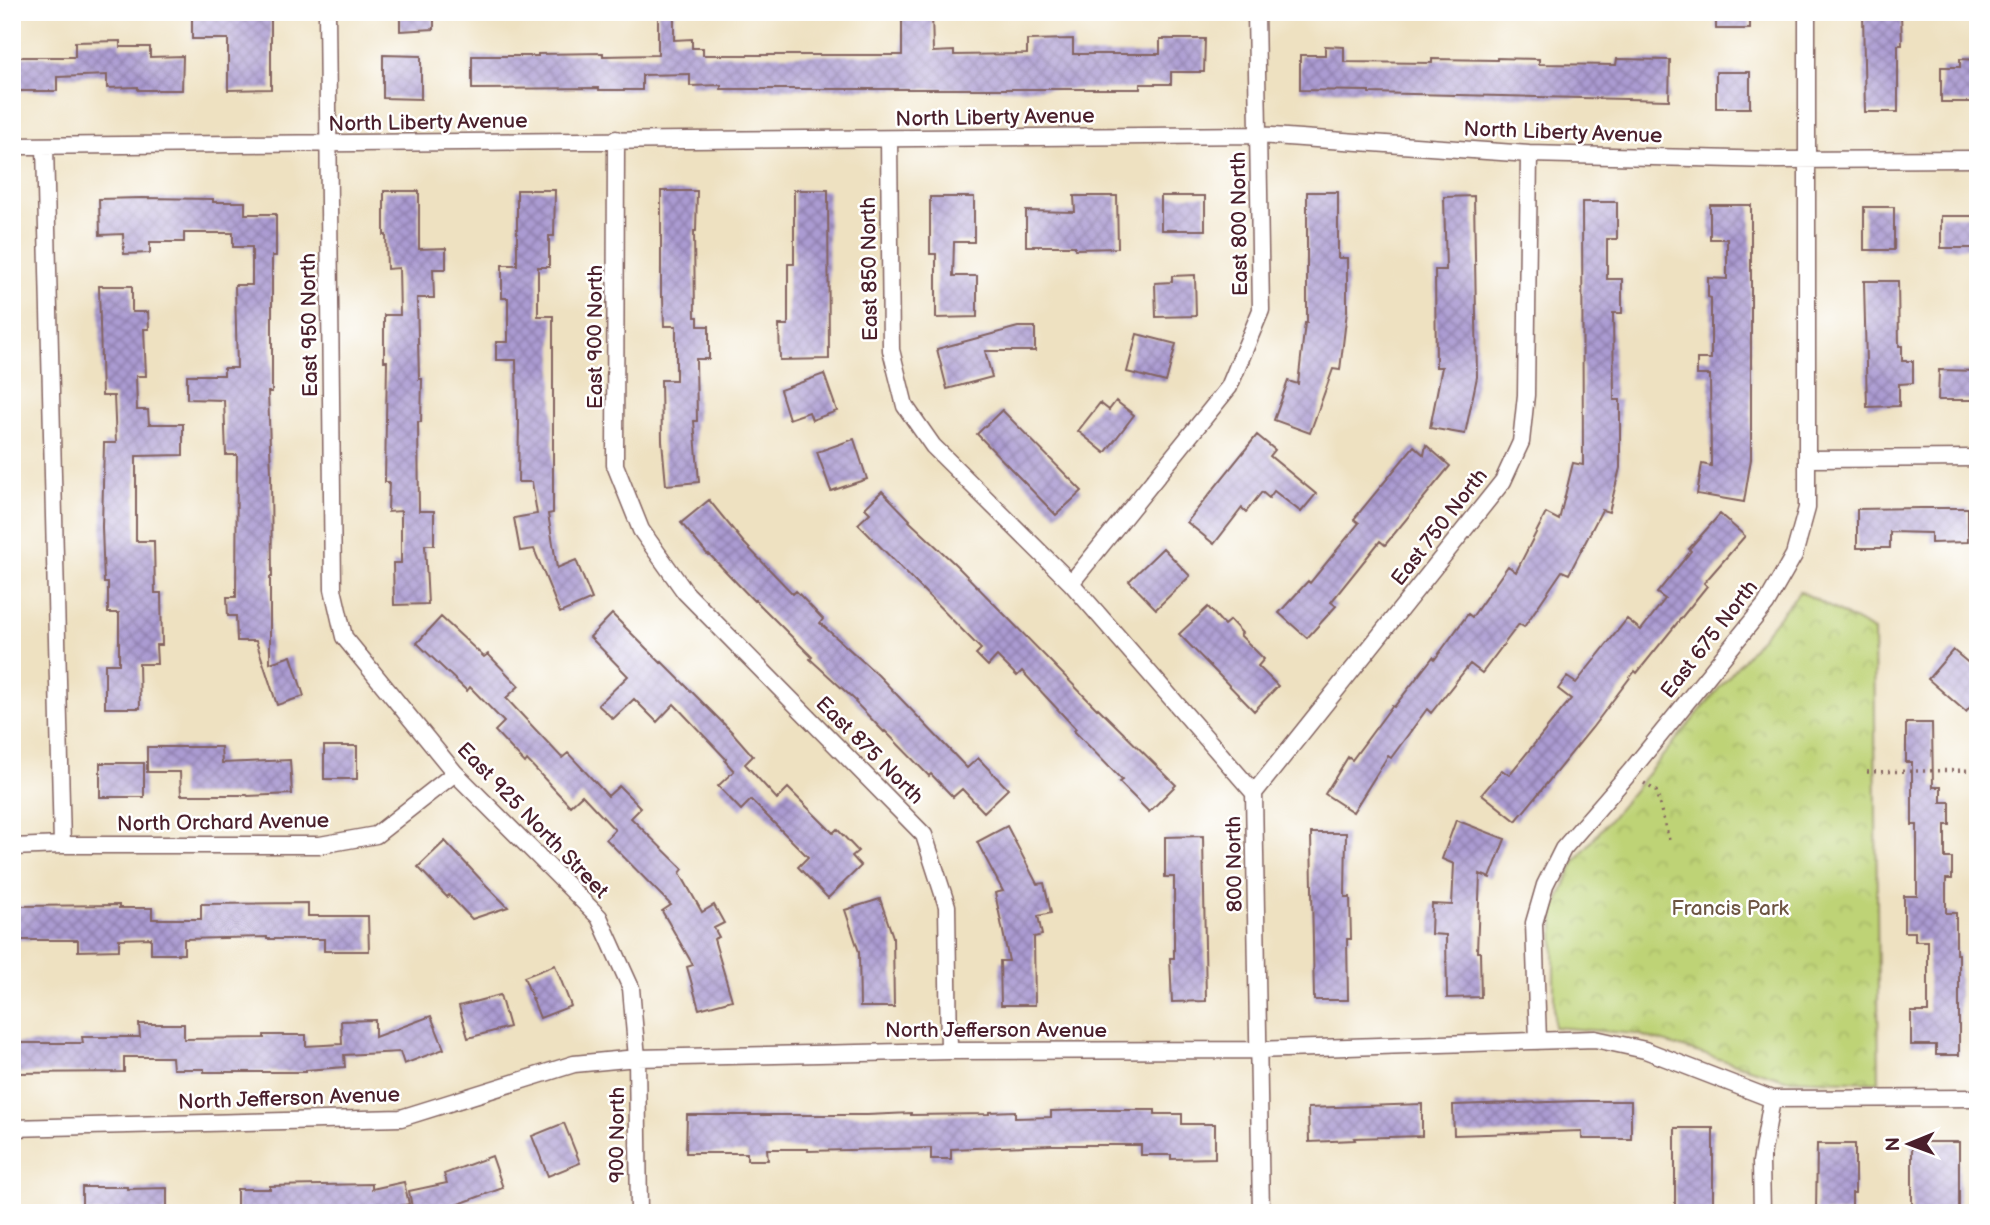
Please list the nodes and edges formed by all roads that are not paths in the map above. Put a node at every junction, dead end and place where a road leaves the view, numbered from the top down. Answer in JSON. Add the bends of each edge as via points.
{"nodes":[{"id":1,"x":327,"y":12,"type":"edge"},
{"id":2,"x":1256,"y":12,"type":"edge"},
{"id":3,"x":1807,"y":12,"type":"edge"},
{"id":4,"x":1258,"y":135,"type":"junction"},
{"id":5,"x":616,"y":139,"type":"junction"},
{"id":6,"x":889,"y":139,"type":"junction"},
{"id":7,"x":327,"y":145,"type":"junction"},
{"id":8,"x":12,"y":146,"type":"edge"},
{"id":9,"x":46,"y":146,"type":"junction"},
{"id":10,"x":1529,"y":154,"type":"junction"},
{"id":11,"x":1807,"y":159,"type":"junction"},
{"id":12,"x":1978,"y":159,"type":"edge"},
{"id":13,"x":1978,"y":458,"type":"edge"},
{"id":14,"x":1807,"y":459,"type":"junction"},
{"id":15,"x":641,"y":530,"type":"joint"},
{"id":16,"x":1072,"y":583,"type":"junction"},
{"id":17,"x":344,"y":637,"type":"joint"},
{"id":18,"x":455,"y":773,"type":"junction"},
{"id":19,"x":1254,"y":793,"type":"junction"},
{"id":20,"x":62,"y":845,"type":"junction"},
{"id":21,"x":12,"y":847,"type":"edge"},
{"id":22,"x":1538,"y":1041,"type":"junction"},
{"id":23,"x":1258,"y":1050,"type":"junction"},
{"id":24,"x":949,"y":1051,"type":"junction"},
{"id":25,"x":638,"y":1058,"type":"junction"},
{"id":26,"x":1978,"y":1098,"type":"edge"},
{"id":27,"x":1773,"y":1099,"type":"junction"},
{"id":28,"x":12,"y":1128,"type":"edge"},
{"id":29,"x":639,"y":1213,"type":"edge"},
{"id":30,"x":1261,"y":1213,"type":"edge"},
{"id":31,"x":1762,"y":1213,"type":"edge"}],
"edges":[{"from":1,"to":7,"type":"street","name":"East 950 North"},
{"from":2,"to":4,"type":"street","name":"East 800 North"},
{"from":3,"to":11,"type":"street","name":"East 675 North"},
{"from":4,"to":6,"type":"street","name":"North Liberty Avenue"},
{"from":4,"to":10,"type":"street","name":"North Liberty Avenue"},
{"from":4,"to":16,"type":"street","name":"East 800 North","via":[[1261,310],[1240,361],[1229,387]]},
{"from":5,"to":6,"type":"street","name":"North Liberty Avenue"},
{"from":5,"to":7,"type":"street","name":"North Liberty Avenue"},
{"from":5,"to":15,"type":"street","name":"East 900 North","via":[[615,465]]},
{"from":6,"to":16,"type":"street","name":"East 850 North","via":[[891,350],[905,406],[933,446]]},
{"from":7,"to":9,"type":"street","name":"North Liberty Avenue"},
{"from":7,"to":17,"type":"street","name":"East 950 North","via":[[333,589]]},
{"from":8,"to":9,"type":"street","name":"North Liberty Avenue"},
{"from":9,"to":20,"type":"street"},
{"from":10,"to":11,"type":"street","name":"North Liberty Avenue"},
{"from":10,"to":19,"type":"street","name":"East 750 North","via":[[1526,395],[1521,442],[1503,481]]},
{"from":11,"to":12,"type":"street","name":"North Liberty Avenue"},
{"from":11,"to":14,"type":"street","name":"East 675 North"},
{"from":13,"to":14,"type":"street"},
{"from":14,"to":22,"type":"street","name":"East 675 North","via":[[1807,508],[1794,555],[1766,604],[1563,849],[1545,885],[1534,923]]},
{"from":15,"to":24,"type":"street","name":"East 875 North","via":[[684,592],[924,835],[947,906]]},
{"from":16,"to":19,"type":"street","name":"800 North"},
{"from":17,"to":18,"type":"street","name":"East 925 North Street"},
{"from":18,"to":20,"type":"street","name":"North Orchard Avenue","via":[[376,835],[320,845]]},
{"from":18,"to":25,"type":"street","name":"East 925 North Street","via":[[599,917],[631,988]]},
{"from":19,"to":23,"type":"street","name":"800 North"},
{"from":20,"to":21,"type":"street","name":"North Orchard Avenue"},
{"from":22,"to":23,"type":"street","name":"North Jefferson Avenue"},
{"from":22,"to":27,"type":"street","name":"North Jefferson Avenue","via":[[1595,1039],[1645,1050]]},
{"from":23,"to":24,"type":"street","name":"North Jefferson Avenue"},
{"from":23,"to":30,"type":"street","name":"800 North"},
{"from":24,"to":25,"type":"street","name":"North Jefferson Avenue"},
{"from":25,"to":28,"type":"street","name":"North Jefferson Avenue","via":[[574,1064],[401,1118]]},
{"from":25,"to":29,"type":"street","name":"900 North"},
{"from":26,"to":27,"type":"street","name":"North Jefferson Avenue"},
{"from":27,"to":31,"type":"street","via":[[1761,1161]]}]}
